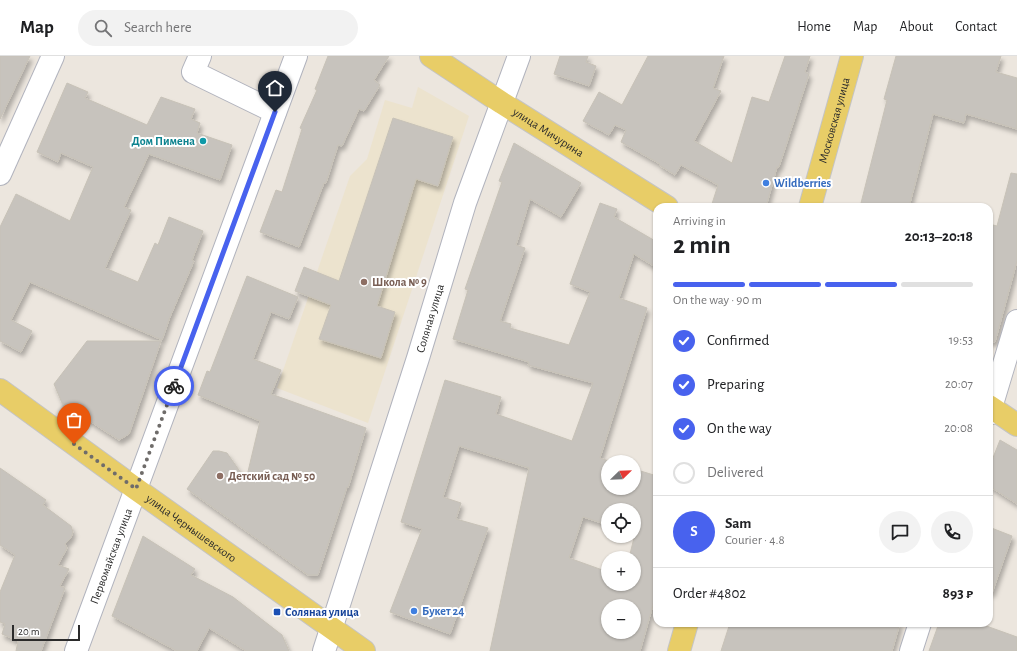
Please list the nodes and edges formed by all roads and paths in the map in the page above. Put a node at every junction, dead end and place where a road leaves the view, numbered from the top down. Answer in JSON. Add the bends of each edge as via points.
{"nodes":[{"id":1,"x":53,"y":56,"type":"edge"},
{"id":2,"x":200,"y":56,"type":"edge"},
{"id":3,"x":296,"y":56,"type":"edge"},
{"id":4,"x":432,"y":56,"type":"edge"},
{"id":5,"x":519,"y":56,"type":"edge"},
{"id":6,"x":852,"y":56,"type":"edge"},
{"id":7,"x":502,"y":103,"type":"junction"},
{"id":8,"x":275,"y":112,"type":"junction"},
{"id":9,"x":0,"y":174,"type":"edge"},
{"id":10,"x":661,"y":203,"type":"edge"},
{"id":11,"x":811,"y":203,"type":"edge"},
{"id":12,"x":1017,"y":321,"type":"edge"},
{"id":13,"x":0,"y":390,"type":"edge"},
{"id":14,"x":993,"y":399,"type":"edge"},
{"id":15,"x":993,"y":411,"type":"edge"},
{"id":16,"x":1017,"y":425,"type":"edge"},
{"id":17,"x":136,"y":489,"type":"junction"},
{"id":18,"x":686,"y":627,"type":"edge"},
{"id":19,"x":919,"y":627,"type":"edge"},
{"id":20,"x":332,"y":628,"type":"junction"},
{"id":21,"x":76,"y":651,"type":"edge"},
{"id":22,"x":324,"y":651,"type":"edge"},
{"id":23,"x":364,"y":651,"type":"edge"},
{"id":24,"x":679,"y":651,"type":"edge"},
{"id":25,"x":911,"y":651,"type":"edge"}],
"edges":[{"from":1,"to":9,"type":"street"},
{"from":2,"to":8,"type":"street","via":[[193,72]]},
{"from":3,"to":8,"type":"street","name":"Первомайская улица"},
{"from":4,"to":7,"type":"main road","name":"улица Мичурина"},
{"from":5,"to":7,"type":"street","name":"Соляная улица"},
{"from":6,"to":11,"type":"main road","name":"Московская улица"},
{"from":7,"to":10,"type":"main road","name":"улица Мичурина"},
{"from":7,"to":20,"type":"street","name":"Соляная улица","via":[[465,203]]},
{"from":8,"to":17,"type":"street","name":"Первомайская улица"},
{"from":12,"to":14,"type":"street"},
{"from":13,"to":17,"type":"main road","name":"улица Чернышевского"},
{"from":15,"to":16,"type":"main road"},
{"from":17,"to":20,"type":"main road","name":"улица Чернышевского"},
{"from":17,"to":21,"type":"street","name":"Первомайская улица"},
{"from":18,"to":24,"type":"main road"},
{"from":19,"to":25,"type":"street"},
{"from":20,"to":22,"type":"street","name":"Соляная улица"},
{"from":20,"to":23,"type":"main road","name":"улица Чернышевского"}]}
